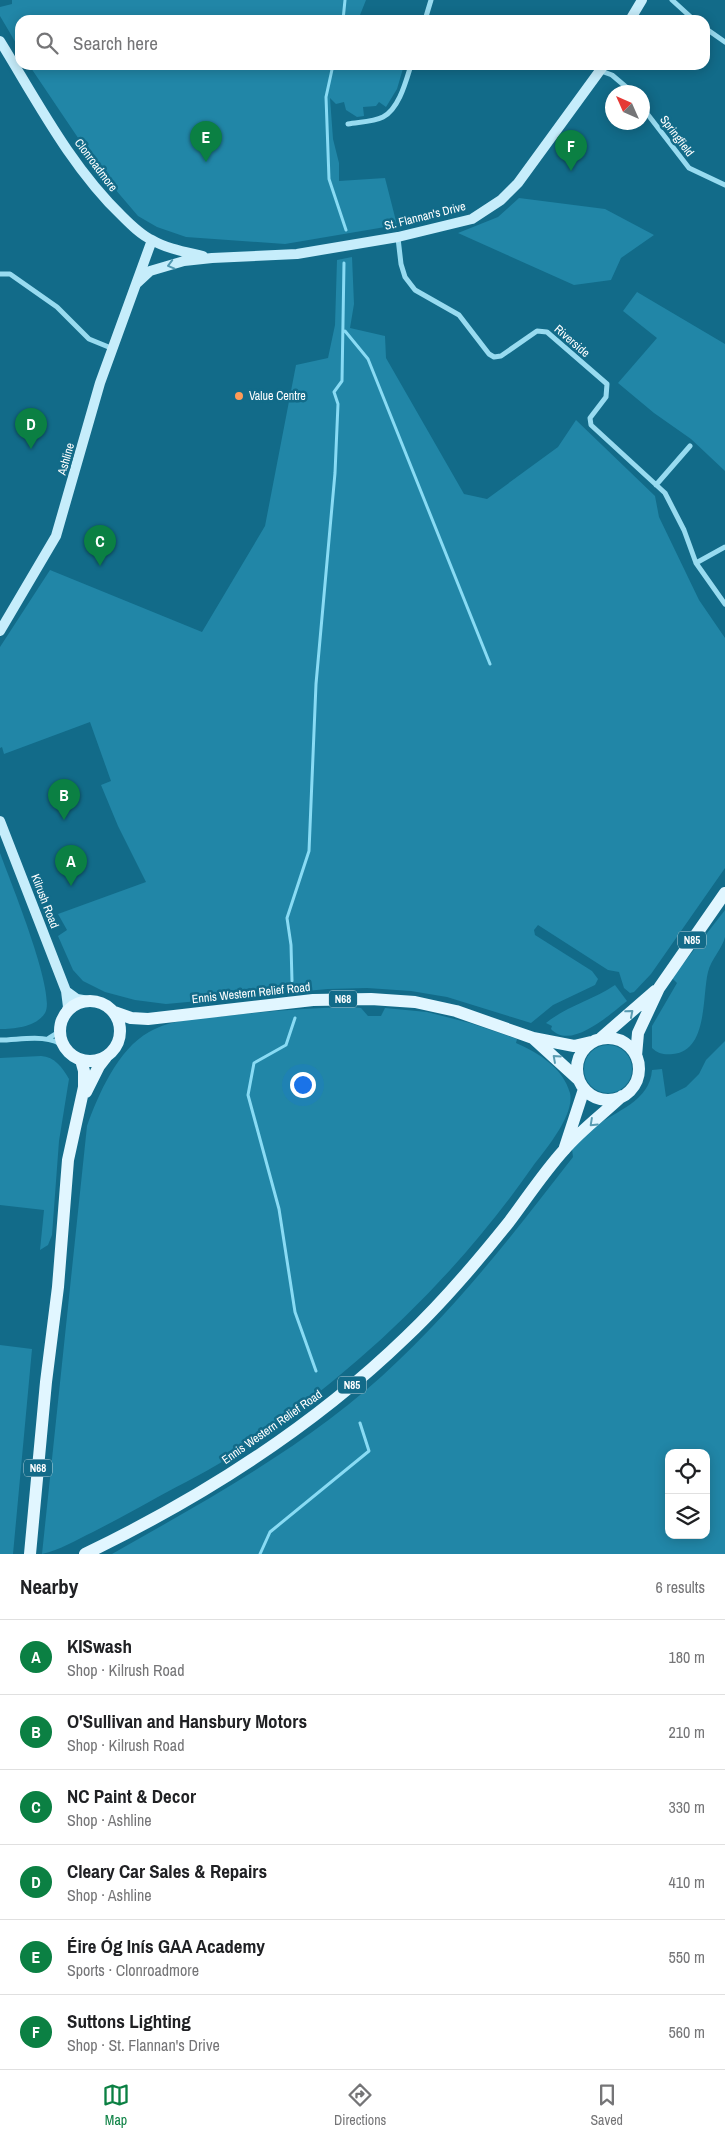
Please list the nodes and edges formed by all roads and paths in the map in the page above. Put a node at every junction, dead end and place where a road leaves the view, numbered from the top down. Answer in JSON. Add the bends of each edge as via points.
{"nodes":[{"id":1,"x":431,"y":0,"type":"edge"},
{"id":2,"x":642,"y":0,"type":"edge"},
{"id":3,"x":672,"y":0,"type":"edge"},
{"id":4,"x":426,"y":15,"type":"edge"},
{"id":5,"x":633,"y":15,"type":"edge"},
{"id":6,"x":688,"y":15,"type":"edge"},
{"id":7,"x":710,"y":32,"type":"edge"},
{"id":8,"x":0,"y":41,"type":"edge"},
{"id":9,"x":725,"y":42,"type":"edge"},
{"id":10,"x":15,"y":65,"type":"edge"},
{"id":11,"x":18,"y":70,"type":"edge"},
{"id":12,"x":409,"y":70,"type":"edge"},
{"id":13,"x":602,"y":70,"type":"edge"},
{"id":14,"x":606,"y":70,"type":"edge"},
{"id":15,"x":624,"y":85,"type":"edge"},
{"id":16,"x":650,"y":117,"type":"edge"},
{"id":17,"x":348,"y":124,"type":"dead end"},
{"id":18,"x":725,"y":185,"type":"edge"},
{"id":19,"x":398,"y":237,"type":"junction"},
{"id":20,"x":152,"y":240,"type":"junction"},
{"id":21,"x":212,"y":258,"type":"junction"},
{"id":22,"x":0,"y":274,"type":"edge"},
{"id":23,"x":136,"y":284,"type":"junction"},
{"id":24,"x":111,"y":348,"type":"junction"},
{"id":25,"x":690,"y":446,"type":"dead end"},
{"id":26,"x":656,"y":485,"type":"junction"},
{"id":27,"x":725,"y":547,"type":"edge"},
{"id":28,"x":696,"y":564,"type":"junction"},
{"id":29,"x":725,"y":604,"type":"edge"},
{"id":30,"x":0,"y":631,"type":"edge"},
{"id":31,"x":0,"y":821,"type":"edge"},
{"id":32,"x":725,"y":893,"type":"edge"},
{"id":33,"x":659,"y":988,"type":"junction"},
{"id":34,"x":66,"y":991,"type":"junction"},
{"id":35,"x":89,"y":1001,"type":"junction"},
{"id":36,"x":114,"y":1012,"type":"junction"},
{"id":37,"x":65,"y":1015,"type":"junction"},
{"id":38,"x":148,"y":1019,"type":"junction"},
{"id":39,"x":61,"y":1028,"type":"junction"},
{"id":40,"x":533,"y":1038,"type":"junction"},
{"id":41,"x":46,"y":1039,"type":"junction"},
{"id":42,"x":0,"y":1040,"type":"edge"},
{"id":43,"x":596,"y":1040,"type":"junction"},
{"id":44,"x":117,"y":1044,"type":"junction"},
{"id":45,"x":65,"y":1047,"type":"junction"},
{"id":46,"x":108,"y":1056,"type":"junction"},
{"id":47,"x":636,"y":1056,"type":"junction"},
{"id":48,"x":81,"y":1060,"type":"junction"},
{"id":49,"x":581,"y":1084,"type":"junction"},
{"id":50,"x":622,"y":1096,"type":"junction"},
{"id":51,"x":80,"y":1104,"type":"junction"},
{"id":52,"x":565,"y":1149,"type":"junction"},
{"id":53,"x":30,"y":1554,"type":"edge"},
{"id":54,"x":85,"y":1554,"type":"edge"}],
"edges":[{"from":1,"to":4,"type":"street"},
{"from":2,"to":5,"type":"street"},
{"from":3,"to":6,"type":"street"},
{"from":7,"to":9,"type":"street"},
{"from":8,"to":10,"type":"street","name":"Clonroadmore"},
{"from":11,"to":20,"type":"street","name":"Clonroadmore","via":[[88,181],[125,219]]},
{"from":12,"to":17,"type":"street","via":[[390,112],[382,118]]},
{"from":13,"to":19,"type":"street","name":"St. Flannan's Drive","via":[[518,183],[501,200],[472,219]]},
{"from":14,"to":15,"type":"street"},
{"from":16,"to":18,"type":"street","name":"Springfield","via":[[689,168]]},
{"from":19,"to":21,"type":"street","name":"St. Flannan's Drive","via":[[297,254]]},
{"from":19,"to":26,"type":"street","name":"Riverside","via":[[404,277],[415,290],[459,315],[489,354],[501,356],[542,330],[607,384],[606,397],[590,418],[591,425]]},
{"from":20,"to":21,"type":"street","name":"Clonroadmore","via":[[182,252]]},
{"from":20,"to":23,"type":"street","name":"Ashline"},
{"from":21,"to":23,"type":"street","one_way":true,"via":[[184,261],[150,271]]},
{"from":22,"to":24,"type":"street","via":[[10,274],[57,307],[89,339]]},
{"from":23,"to":24,"type":"street","name":"Ashline"},
{"from":24,"to":30,"type":"street","name":"Ashline","via":[[56,536]]},
{"from":25,"to":26,"type":"street"},
{"from":26,"to":28,"type":"street","name":"Riverside","via":[[665,493],[684,530]]},
{"from":27,"to":28,"type":"street"},
{"from":28,"to":29,"type":"street","name":"Riverside"},
{"from":31,"to":34,"type":"street","name":"Kilrush Road"},
{"from":32,"to":33,"type":"main road","number":"N85"},
{"from":43,"to":33,"type":"main road","number":"N85","one_way":true},
{"from":33,"to":47,"type":"main road","number":"N85","via":[[638,1033]]},
{"from":34,"to":35,"type":"street","via":[[77,999]]},
{"from":34,"to":37,"type":"street","name":"Kilrush Road","via":[[68,1007]]},
{"from":35,"to":36,"type":"main road","number":"N68","via":[[98,1002]]},
{"from":35,"to":37,"type":"main road","via":[[76,1005]]},
{"from":36,"to":38,"type":"main road","name":"Ennis Western Relief Road","number":"N68"},
{"from":36,"to":44,"type":"main road","via":[[120,1028]]},
{"from":37,"to":39,"type":"main road"},
{"from":38,"to":40,"type":"main road","name":"Ennis Western Relief Road","number":"N68","via":[[313,1000],[371,999],[415,1002],[456,1011]]},
{"from":38,"to":44,"type":"main road","name":"Ennis Western Relief Road","number":"N68","via":[[132,1026]]},
{"from":39,"to":41,"type":"street"},
{"from":39,"to":45,"type":"main road"},
{"from":40,"to":43,"type":"main road","name":"Ennis Western Relief Road","number":"N68","via":[[574,1046]]},
{"from":49,"to":40,"type":"main road","name":"Ennis Western Relief Road","number":"N68","one_way":true},
{"from":41,"to":42,"type":"street"},
{"from":41,"to":45,"type":"street"},
{"from":43,"to":47,"type":"main road","via":[[612,1038],[622,1041]]},
{"from":43,"to":49,"type":"main road","number":"N85","via":[[583,1049],[578,1059]]},
{"from":44,"to":46,"type":"main road","number":"N68"},
{"from":45,"to":48,"type":"main road"},
{"from":46,"to":48,"type":"main road","via":[[95,1061]]},
{"from":46,"to":51,"type":"main road","number":"N68","via":[[99,1066]]},
{"from":47,"to":50,"type":"main road","number":"N85","via":[[638,1076]]},
{"from":48,"to":51,"type":"main road","number":"N68","via":[[84,1087]]},
{"from":49,"to":50,"type":"main road","via":[[592,1095],[602,1099]]},
{"from":49,"to":52,"type":"main road","name":"Ennis Western Relief Road","number":"N85"},
{"from":50,"to":52,"type":"main road","name":"Ennis Western Relief Road","number":"N85","one_way":true},
{"from":51,"to":53,"type":"main road","number":"N68","via":[[68,1160]]},
{"from":52,"to":54,"type":"main road","name":"Ennis Western Relief Road","number":"N85","via":[[507,1224],[444,1297],[406,1337],[321,1412],[234,1471]]}]}
